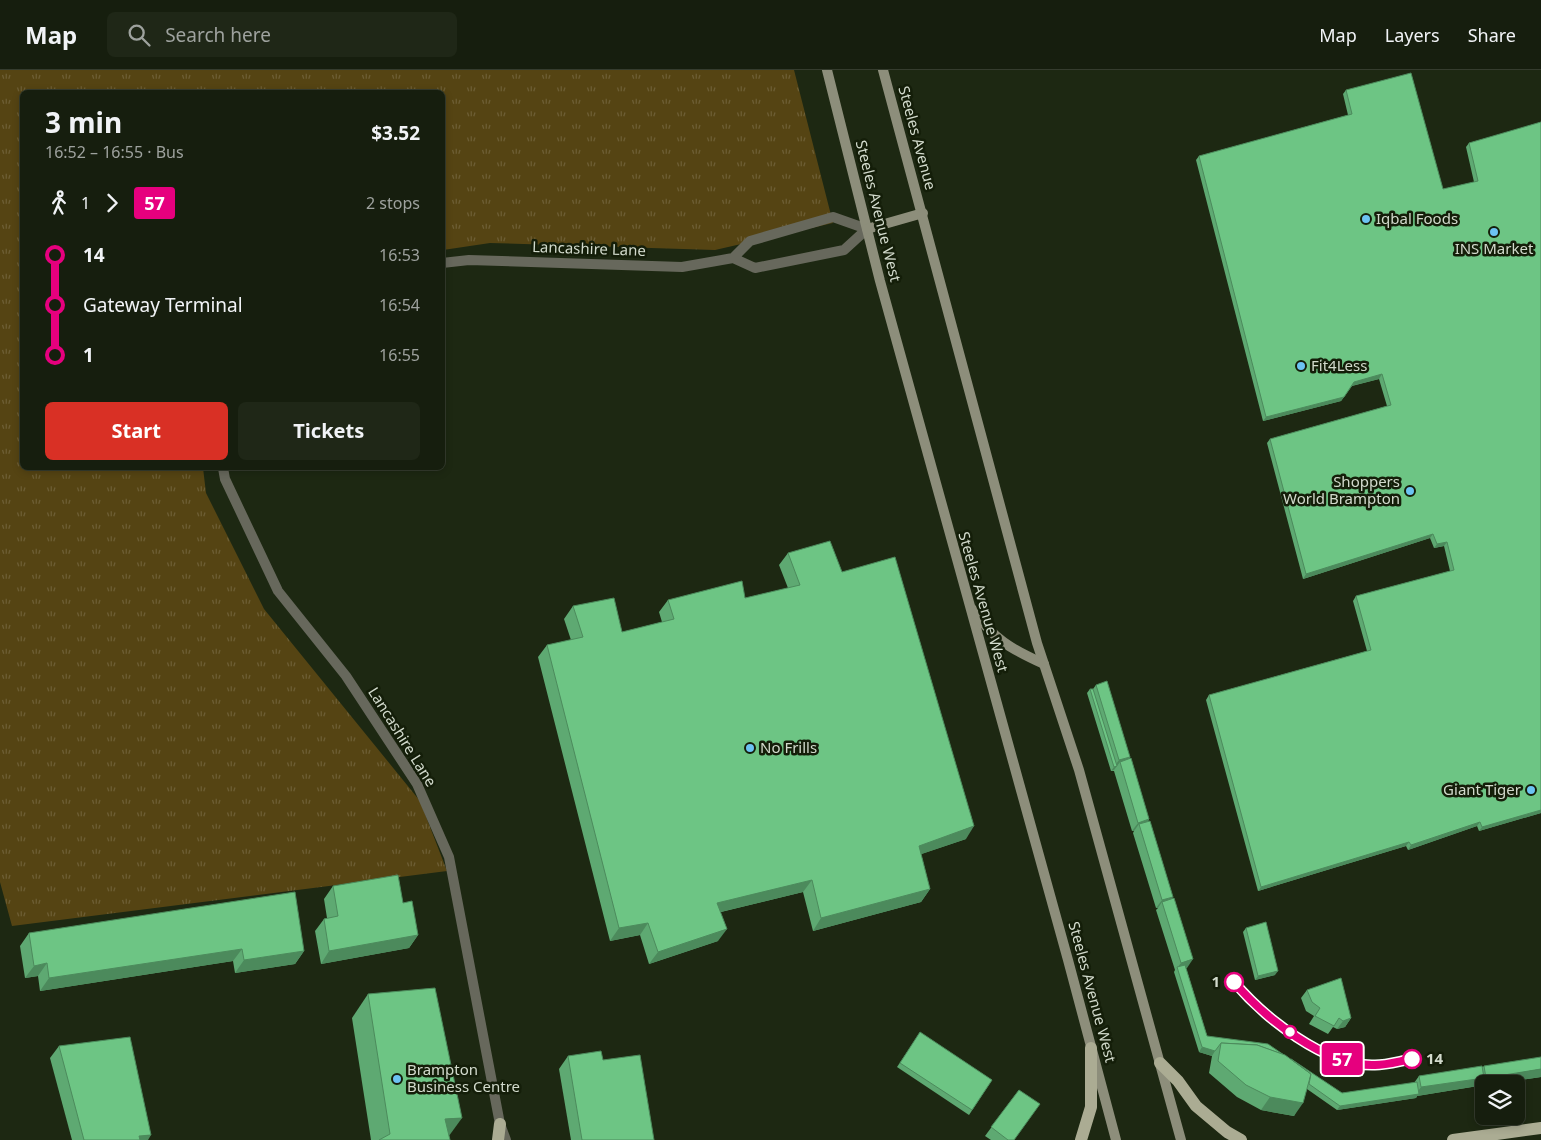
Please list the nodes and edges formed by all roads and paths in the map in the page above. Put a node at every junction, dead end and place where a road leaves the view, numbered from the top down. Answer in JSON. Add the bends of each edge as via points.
{"nodes":[{"id":1,"x":827,"y":70,"type":"edge"},
{"id":2,"x":883,"y":70,"type":"edge"},
{"id":3,"x":923,"y":213,"type":"junction"},
{"id":4,"x":867,"y":229,"type":"junction"},
{"id":5,"x":733,"y":258,"type":"junction"},
{"id":6,"x":445,"y":263,"type":"edge"},
{"id":7,"x":223,"y":470,"type":"edge"},
{"id":8,"x":969,"y":604,"type":"junction"},
{"id":9,"x":1044,"y":664,"type":"junction"},
{"id":10,"x":1091,"y":1048,"type":"junction"},
{"id":11,"x":1160,"y":1063,"type":"junction"},
{"id":12,"x":500,"y":1124,"type":"junction"},
{"id":13,"x":1541,"y":1128,"type":"edge"},
{"id":14,"x":498,"y":1140,"type":"edge"},
{"id":15,"x":506,"y":1140,"type":"edge"},
{"id":16,"x":1081,"y":1140,"type":"edge"},
{"id":17,"x":1116,"y":1140,"type":"edge"},
{"id":18,"x":1182,"y":1140,"type":"edge"},
{"id":19,"x":1241,"y":1140,"type":"edge"},
{"id":20,"x":1453,"y":1140,"type":"edge"}],
"edges":[{"from":1,"to":4,"type":"main road","name":"Steeles Avenue West"},
{"from":2,"to":3,"type":"main road","name":"Steeles Avenue"},
{"from":3,"to":4,"type":"main road"},
{"from":3,"to":9,"type":"main road"},
{"from":4,"to":5,"type":"street","via":[[844,250],[755,268]]},
{"from":4,"to":5,"type":"street","via":[[834,217],[750,241]]},
{"from":4,"to":8,"type":"main road","name":"Steeles Avenue West"},
{"from":5,"to":6,"type":"street","name":"Lancashire Lane","via":[[682,267],[469,260]]},
{"from":7,"to":12,"type":"street","name":"Lancashire Lane","via":[[278,591],[346,676],[417,784],[449,857]]},
{"from":8,"to":9,"type":"main road","via":[[997,638]]},
{"from":8,"to":10,"type":"main road","name":"Steeles Avenue West"},
{"from":9,"to":11,"type":"main road","via":[[1079,770]]},
{"from":10,"to":16,"type":"main road","via":[[1091,1107]]},
{"from":10,"to":17,"type":"main road","name":"Steeles Avenue West"},
{"from":11,"to":18,"type":"main road"},
{"from":11,"to":19,"type":"main road","via":[[1196,1106]]},
{"from":12,"to":14,"type":"main road"},
{"from":12,"to":15,"type":"street","name":"Lancashire Lane"},
{"from":13,"to":20,"type":"main road"}]}
